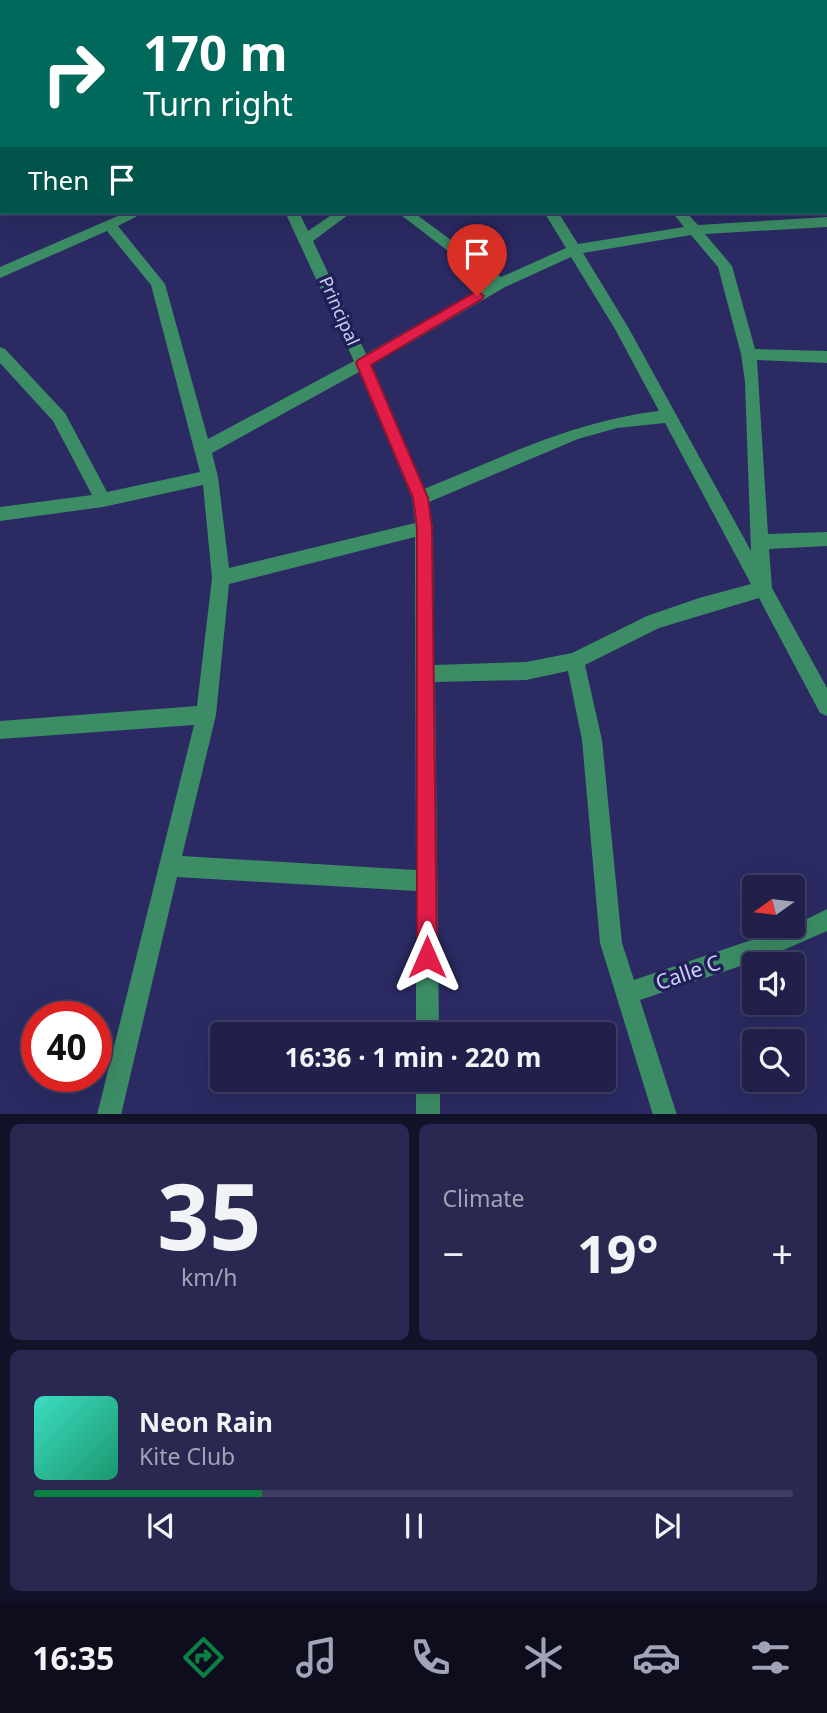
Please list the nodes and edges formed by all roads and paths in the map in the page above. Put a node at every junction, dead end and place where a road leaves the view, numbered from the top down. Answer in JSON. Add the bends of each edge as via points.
{"nodes":[{"id":1,"x":133,"y":214,"type":"edge"},
{"id":2,"x":293,"y":214,"type":"edge"},
{"id":3,"x":342,"y":214,"type":"edge"},
{"id":4,"x":407,"y":214,"type":"edge"},
{"id":5,"x":552,"y":214,"type":"edge"},
{"id":6,"x":681,"y":214,"type":"edge"},
{"id":7,"x":827,"y":222,"type":"edge"},
{"id":8,"x":108,"y":225,"type":"junction"},
{"id":9,"x":693,"y":230,"type":"junction"},
{"id":10,"x":306,"y":239,"type":"junction"},
{"id":11,"x":573,"y":250,"type":"junction"},
{"id":12,"x":0,"y":273,"type":"edge"},
{"id":13,"x":500,"y":282,"type":"junction"},
{"id":14,"x":0,"y":353,"type":"edge"},
{"id":15,"x":750,"y":354,"type":"junction"},
{"id":16,"x":827,"y":357,"type":"edge"},
{"id":17,"x":363,"y":363,"type":"junction"},
{"id":18,"x":669,"y":416,"type":"junction"},
{"id":19,"x":202,"y":450,"type":"junction"},
{"id":20,"x":209,"y":477,"type":"junction"},
{"id":21,"x":420,"y":498,"type":"junction"},
{"id":22,"x":103,"y":500,"type":"junction"},
{"id":23,"x":0,"y":514,"type":"edge"},
{"id":24,"x":424,"y":528,"type":"junction"},
{"id":25,"x":827,"y":538,"type":"edge"},
{"id":26,"x":761,"y":541,"type":"junction"},
{"id":27,"x":220,"y":578,"type":"junction"},
{"id":28,"x":763,"y":589,"type":"junction"},
{"id":29,"x":575,"y":661,"type":"junction"},
{"id":30,"x":425,"y":674,"type":"junction"},
{"id":31,"x":827,"y":707,"type":"edge"},
{"id":32,"x":206,"y":715,"type":"junction"},
{"id":33,"x":1,"y":727,"type":"edge"},
{"id":34,"x":170,"y":866,"type":"junction"},
{"id":35,"x":427,"y":881,"type":"junction"},
{"id":36,"x":827,"y":920,"type":"edge"},
{"id":37,"x":626,"y":994,"type":"junction"},
{"id":38,"x":428,"y":1022,"type":"edge"},
{"id":39,"x":428,"y":1092,"type":"edge"},
{"id":40,"x":109,"y":1114,"type":"edge"},
{"id":41,"x":428,"y":1114,"type":"edge"},
{"id":42,"x":665,"y":1114,"type":"edge"}],
"edges":[{"from":1,"to":8,"type":"street"},
{"from":2,"to":10,"type":"street","name":"Principal"},
{"from":3,"to":10,"type":"street"},
{"from":4,"to":13,"type":"street"},
{"from":5,"to":11,"type":"street"},
{"from":6,"to":9,"type":"street"},
{"from":7,"to":9,"type":"street"},
{"from":8,"to":12,"type":"street"},
{"from":8,"to":19,"type":"street","via":[[158,284]]},
{"from":9,"to":11,"type":"street"},
{"from":9,"to":15,"type":"street","via":[[725,266]]},
{"from":10,"to":17,"type":"street","name":"Principal"},
{"from":11,"to":13,"type":"street"},
{"from":11,"to":18,"type":"street"},
{"from":13,"to":17,"type":"street"},
{"from":14,"to":22,"type":"street","via":[[59,417]]},
{"from":15,"to":16,"type":"street"},
{"from":15,"to":26,"type":"street"},
{"from":17,"to":19,"type":"street"},
{"from":17,"to":21,"type":"street","name":"Principal"},
{"from":18,"to":21,"type":"street","via":[[617,422],[573,434]]},
{"from":18,"to":28,"type":"street"},
{"from":19,"to":20,"type":"street"},
{"from":20,"to":22,"type":"street"},
{"from":20,"to":27,"type":"street"},
{"from":21,"to":24,"type":"street","name":"Principal"},
{"from":22,"to":23,"type":"street"},
{"from":24,"to":27,"type":"street"},
{"from":24,"to":30,"type":"street","name":"Principal"},
{"from":25,"to":26,"type":"street"},
{"from":26,"to":28,"type":"street"},
{"from":27,"to":32,"type":"street"},
{"from":28,"to":29,"type":"street","via":[[653,622]]},
{"from":28,"to":31,"type":"street"},
{"from":29,"to":30,"type":"street","via":[[526,671]]},
{"from":29,"to":37,"type":"street","via":[[592,740],[611,943]]},
{"from":30,"to":35,"type":"street","name":"Principal"},
{"from":32,"to":33,"type":"street"},
{"from":32,"to":34,"type":"street"},
{"from":34,"to":35,"type":"street"},
{"from":34,"to":40,"type":"street"},
{"from":35,"to":38,"type":"street","name":"Principal"},
{"from":36,"to":37,"type":"street","name":"Calle C","via":[[770,945]]},
{"from":37,"to":42,"type":"street"},
{"from":39,"to":41,"type":"street"}]}
